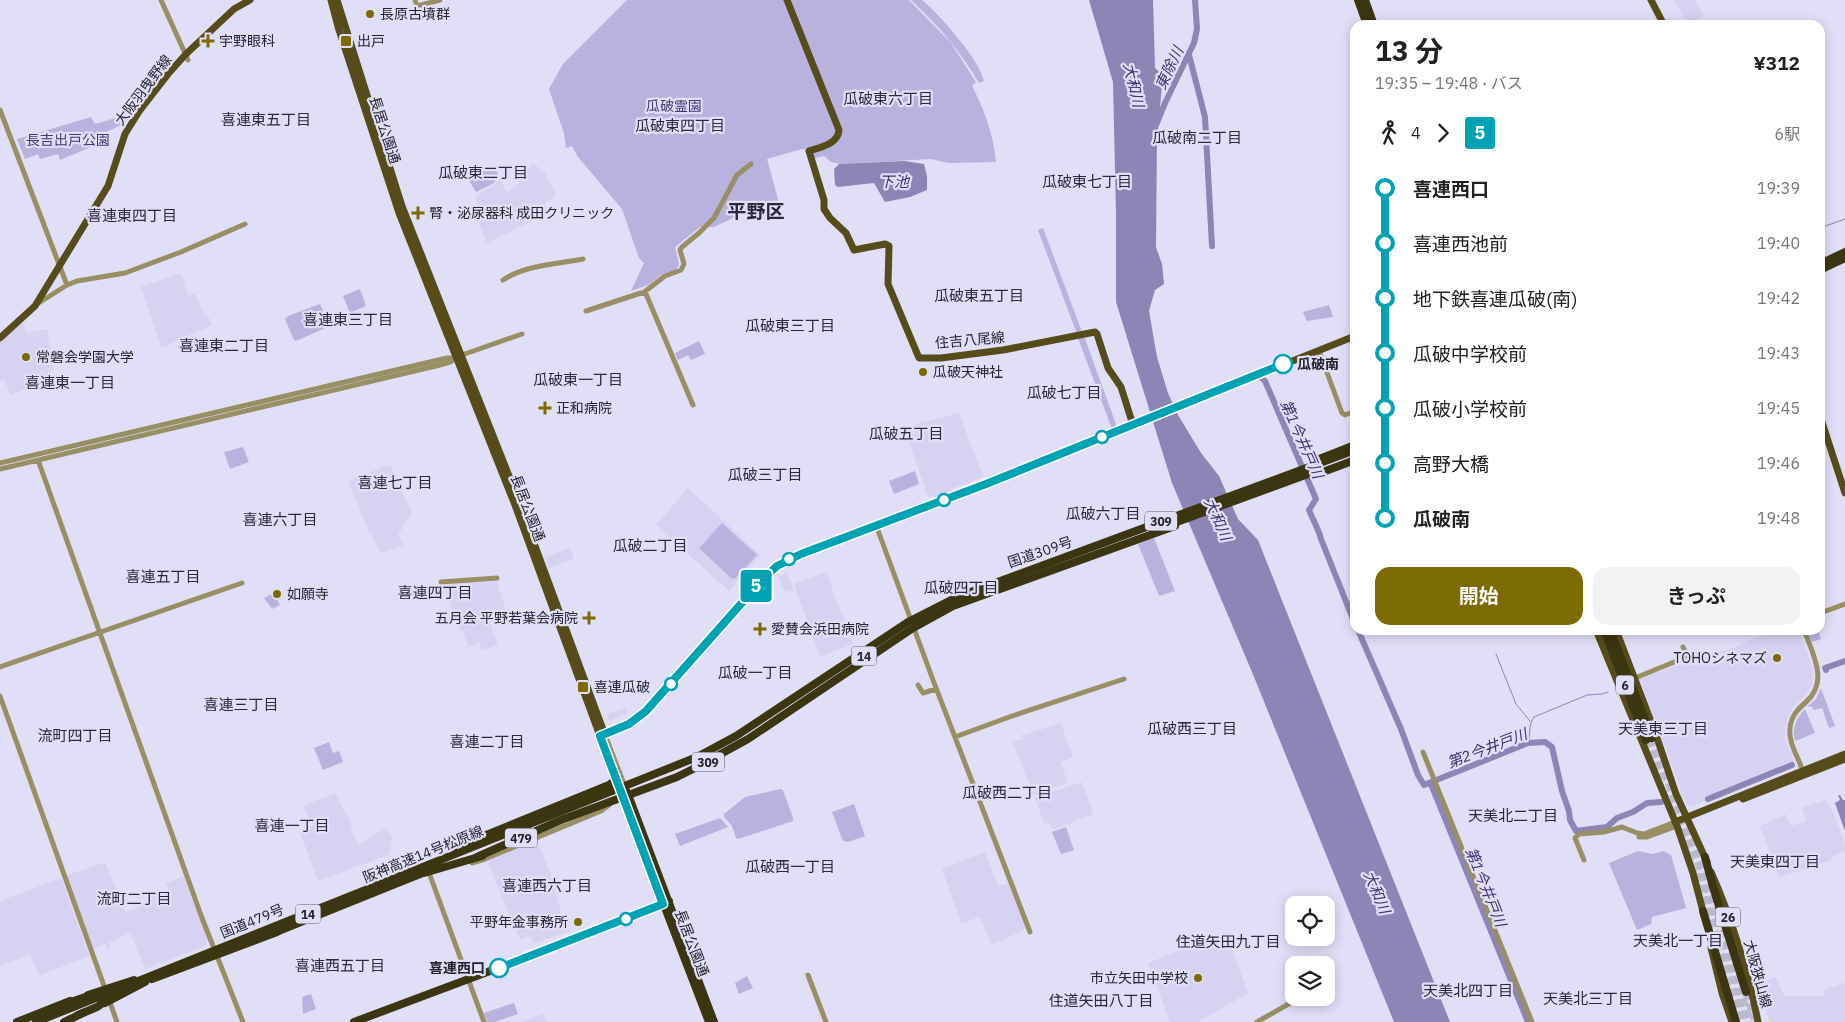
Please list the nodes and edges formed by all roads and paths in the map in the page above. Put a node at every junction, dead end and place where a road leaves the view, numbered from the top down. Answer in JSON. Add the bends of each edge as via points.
{"nodes":[{"id":1,"x":161,"y":0,"type":"edge"},
{"id":2,"x":250,"y":0,"type":"edge"},
{"id":3,"x":332,"y":0,"type":"edge"},
{"id":4,"x":337,"y":0,"type":"edge"},
{"id":5,"x":415,"y":0,"type":"edge"},
{"id":6,"x":440,"y":0,"type":"edge"},
{"id":7,"x":787,"y":0,"type":"edge"},
{"id":8,"x":1356,"y":0,"type":"edge"},
{"id":9,"x":1366,"y":0,"type":"edge"},
{"id":10,"x":1651,"y":0,"type":"edge"},
{"id":11,"x":1363,"y":20,"type":"edge"},
{"id":12,"x":1374,"y":20,"type":"edge"},
{"id":13,"x":1661,"y":20,"type":"edge"},
{"id":14,"x":187,"y":57,"type":"junction"},
{"id":15,"x":360,"y":84,"type":"junction"},
{"id":16,"x":0,"y":110,"type":"edge"},
{"id":17,"x":751,"y":164,"type":"dead end"},
{"id":18,"x":245,"y":224,"type":"dead end"},
{"id":19,"x":1845,"y":252,"type":"edge"},
{"id":20,"x":1845,"y":258,"type":"edge"},
{"id":21,"x":583,"y":259,"type":"dead end"},
{"id":22,"x":1825,"y":262,"type":"edge"},
{"id":23,"x":59,"y":266,"type":"junction"},
{"id":24,"x":1825,"y":268,"type":"edge"},
{"id":25,"x":503,"y":280,"type":"dead end"},
{"id":26,"x":67,"y":285,"type":"junction"},
{"id":27,"x":643,"y":293,"type":"junction"},
{"id":28,"x":35,"y":306,"type":"junction"},
{"id":29,"x":586,"y":311,"type":"dead end"},
{"id":30,"x":522,"y":334,"type":"dead end"},
{"id":31,"x":0,"y":338,"type":"edge"},
{"id":32,"x":1350,"y":338,"type":"edge"},
{"id":33,"x":1319,"y":350,"type":"junction"},
{"id":34,"x":458,"y":356,"type":"junction"},
{"id":35,"x":693,"y":405,"type":"dead end"},
{"id":36,"x":1350,"y":413,"type":"edge"},
{"id":37,"x":1134,"y":424,"type":"junction"},
{"id":38,"x":1825,"y":431,"type":"edge"},
{"id":39,"x":81,"y":447,"type":"junction"},
{"id":40,"x":1350,"y":449,"type":"edge"},
{"id":41,"x":1350,"y":449,"type":"edge"},
{"id":42,"x":38,"y":460,"type":"junction"},
{"id":43,"x":1350,"y":460,"type":"edge"},
{"id":44,"x":1350,"y":460,"type":"edge"},
{"id":45,"x":0,"y":463,"type":"edge"},
{"id":46,"x":0,"y":469,"type":"edge"},
{"id":47,"x":1845,"y":493,"type":"edge"},
{"id":48,"x":876,"y":525,"type":"junction"},
{"id":49,"x":497,"y":578,"type":"dead end"},
{"id":50,"x":441,"y":582,"type":"dead end"},
{"id":51,"x":242,"y":583,"type":"dead end"},
{"id":52,"x":1845,"y":604,"type":"edge"},
{"id":53,"x":1825,"y":611,"type":"edge"},
{"id":54,"x":912,"y":624,"type":"junction"},
{"id":55,"x":100,"y":631,"type":"junction"},
{"id":56,"x":1598,"y":635,"type":"edge"},
{"id":57,"x":1606,"y":635,"type":"edge"},
{"id":58,"x":1612,"y":635,"type":"edge"},
{"id":59,"x":1618,"y":635,"type":"edge"},
{"id":60,"x":1806,"y":635,"type":"edge"},
{"id":61,"x":1683,"y":647,"type":"dead end"},
{"id":62,"x":0,"y":668,"type":"edge"},
{"id":63,"x":1635,"y":678,"type":"junction"},
{"id":64,"x":1124,"y":679,"type":"dead end"},
{"id":65,"x":918,"y":686,"type":"dead end"},
{"id":66,"x":936,"y":689,"type":"junction"},
{"id":67,"x":0,"y":696,"type":"edge"},
{"id":68,"x":603,"y":736,"type":"junction"},
{"id":69,"x":955,"y":737,"type":"junction"},
{"id":70,"x":1422,"y":752,"type":"dead end"},
{"id":71,"x":1845,"y":754,"type":"edge"},
{"id":72,"x":1845,"y":759,"type":"edge"},
{"id":73,"x":1803,"y":773,"type":"junction"},
{"id":74,"x":614,"y":774,"type":"junction"},
{"id":75,"x":621,"y":785,"type":"junction"},
{"id":76,"x":610,"y":790,"type":"junction"},
{"id":77,"x":625,"y":796,"type":"junction"},
{"id":78,"x":613,"y":801,"type":"junction"},
{"id":79,"x":1687,"y":819,"type":"junction"},
{"id":80,"x":1676,"y":824,"type":"junction"},
{"id":81,"x":458,"y":851,"type":"junction"},
{"id":82,"x":1705,"y":857,"type":"junction"},
{"id":83,"x":1584,"y":860,"type":"dead end"},
{"id":84,"x":427,"y":869,"type":"junction"},
{"id":85,"x":666,"y":903,"type":"junction"},
{"id":86,"x":1703,"y":911,"type":"junction"},
{"id":87,"x":1030,"y":932,"type":"dead end"},
{"id":88,"x":216,"y":953,"type":"junction"},
{"id":89,"x":808,"y":975,"type":"dead end"},
{"id":90,"x":468,"y":979,"type":"junction"},
{"id":91,"x":134,"y":983,"type":"junction"},
{"id":92,"x":1746,"y":992,"type":"tunnel mouth"},
{"id":93,"x":107,"y":995,"type":"junction"},
{"id":94,"x":1285,"y":1006,"type":"edge"},
{"id":95,"x":17,"y":1022,"type":"edge"},
{"id":96,"x":21,"y":1022,"type":"edge"},
{"id":97,"x":35,"y":1022,"type":"edge"},
{"id":98,"x":44,"y":1022,"type":"edge"},
{"id":99,"x":49,"y":1022,"type":"edge"},
{"id":100,"x":62,"y":1022,"type":"edge"},
{"id":101,"x":117,"y":1022,"type":"edge"},
{"id":102,"x":243,"y":1022,"type":"edge"},
{"id":103,"x":354,"y":1022,"type":"edge"},
{"id":104,"x":484,"y":1022,"type":"edge"},
{"id":105,"x":708,"y":1022,"type":"edge"},
{"id":106,"x":714,"y":1022,"type":"edge"},
{"id":107,"x":826,"y":1022,"type":"edge"},
{"id":108,"x":1257,"y":1022,"type":"edge"},
{"id":109,"x":1532,"y":1022,"type":"edge"},
{"id":110,"x":1732,"y":1022,"type":"edge"},
{"id":111,"x":1736,"y":1022,"type":"edge"},
{"id":112,"x":1758,"y":1022,"type":"edge"}],
"edges":[{"from":1,"to":14,"type":"street"},
{"from":2,"to":14,"type":"main road","name":"大阪羽曳野線","via":[[237,6]]},
{"from":3,"to":15,"type":"main road","name":"長居公園通"},
{"from":4,"to":15,"type":"main road","name":"長居公園通"},
{"from":5,"to":6,"type":"street","via":[[417,6]]},
{"from":7,"to":37,"type":"main road","name":"住吉八尾線","via":[[839,130],[836,140],[810,152],[824,209],[846,233],[854,250],[888,246],[888,284],[919,358],[978,354],[1096,332],[1108,368],[1122,387]]},
{"from":8,"to":11,"type":"highway"},
{"from":9,"to":12,"type":"highway"},
{"from":10,"to":13,"type":"main road"},
{"from":14,"to":23,"type":"main road","name":"大阪羽曳野線","via":[[168,74],[125,134],[108,186]]},
{"from":15,"to":34,"type":"main road","name":"長居公園通"},
{"from":16,"to":23,"type":"street"},
{"from":17,"to":27,"type":"street","via":[[737,174],[714,218],[680,250],[684,264],[681,270],[664,277]]},
{"from":18,"to":26,"type":"street","via":[[125,273],[88,278]]},
{"from":19,"to":22,"type":"highway"},
{"from":20,"to":24,"type":"highway"},
{"from":21,"to":25,"type":"street","via":[[530,268]]},
{"from":23,"to":26,"type":"street"},
{"from":23,"to":28,"type":"main road","name":"大阪羽曳野線"},
{"from":26,"to":28,"type":"street"},
{"from":27,"to":29,"type":"street"},
{"from":27,"to":35,"type":"street","via":[[648,296]]},
{"from":28,"to":31,"type":"main road","name":"大阪羽曳野線"},
{"from":30,"to":34,"type":"street"},
{"from":32,"to":33,"type":"main road"},
{"from":33,"to":36,"type":"street","via":[[1342,413]]},
{"from":33,"to":37,"type":"main road"},
{"from":34,"to":39,"type":"street","via":[[450,362],[388,378]]},
{"from":34,"to":68,"type":"main road","name":"長居公園通","via":[[511,481]]},
{"from":37,"to":48,"type":"main road"},
{"from":38,"to":47,"type":"main road"},
{"from":39,"to":42,"type":"street"},
{"from":39,"to":45,"type":"street"},
{"from":40,"to":84,"type":"highway","name":"阪神高速14号松原線","number":"14","bridge":true,"via":[[1257,487],[939,605],[697,758]]},
{"from":41,"to":54,"type":"highway","name":"国道309号","number":"309","bridge":true,"via":[[956,595]]},
{"from":42,"to":46,"type":"street"},
{"from":42,"to":55,"type":"street"},
{"from":43,"to":84,"type":"highway","name":"阪神高速14号松原線","number":"14","bridge":true,"via":[[959,601],[910,626],[738,740],[699,762]]},
{"from":44,"to":54,"type":"highway","name":"国道309号","number":"309","bridge":true,"via":[[952,606]]},
{"from":48,"to":54,"type":"street"},
{"from":48,"to":68,"type":"main road","via":[[777,566],[653,705],[629,724]]},
{"from":49,"to":50,"type":"street"},
{"from":51,"to":55,"type":"street"},
{"from":52,"to":53,"type":"street"},
{"from":54,"to":66,"type":"street"},
{"from":54,"to":75,"type":"highway","name":"国道309号","number":"309","via":[[874,642],[726,739],[680,762]]},
{"from":54,"to":77,"type":"highway","name":"国道309号","number":"309","via":[[733,748],[677,777]]},
{"from":55,"to":62,"type":"street"},
{"from":55,"to":88,"type":"street"},
{"from":56,"to":80,"type":"main road"},
{"from":57,"to":58,"type":"highway","number":"6","via":[[1649,739]]},
{"from":59,"to":63,"type":"main road"},
{"from":60,"to":73,"type":"street","via":[[1819,673],[1817,688],[1798,709],[1790,725]]},
{"from":61,"to":63,"type":"street","via":[[1686,651],[1684,658]]},
{"from":63,"to":79,"type":"main road"},
{"from":64,"to":69,"type":"street"},
{"from":65,"to":66,"type":"street","via":[[923,693]]},
{"from":66,"to":69,"type":"street"},
{"from":67,"to":93,"type":"street"},
{"from":68,"to":74,"type":"street","name":"長居公園通"},
{"from":68,"to":75,"type":"street","name":"長居公園通"},
{"from":69,"to":87,"type":"street"},
{"from":70,"to":109,"type":"street"},
{"from":71,"to":73,"type":"main road"},
{"from":72,"to":73,"type":"main road"},
{"from":73,"to":79,"type":"main road"},
{"from":74,"to":75,"type":"street","name":"長居公園通"},
{"from":74,"to":81,"type":"highway","number":"479","via":[[614,781],[609,786],[479,838]]},
{"from":75,"to":76,"type":"highway","name":"国道479号","number":"479"},
{"from":75,"to":77,"type":"highway","name":"長居公園通"},
{"from":76,"to":81,"type":"highway","name":"国道479号","number":"479"},
{"from":76,"to":84,"type":"highway","bridge":true,"via":[[474,842]]},
{"from":77,"to":78,"type":"highway","name":"国道479号","number":"479"},
{"from":77,"to":85,"type":"highway","name":"長居公園通"},
{"from":78,"to":84,"type":"highway","bridge":true,"via":[[482,856],[433,871]]},
{"from":78,"to":84,"type":"highway","name":"国道479号","number":"479","via":[[440,871]]},
{"from":79,"to":80,"type":"main road"},
{"from":79,"to":82,"type":"main road","name":"大阪狭山線","number":"26"},
{"from":80,"to":83,"type":"street","via":[[1643,838],[1619,827],[1576,835]]},
{"from":80,"to":86,"type":"main road","number":"26"},
{"from":81,"to":84,"type":"highway","name":"国道479号","number":"479"},
{"from":82,"to":92,"type":"highway"},
{"from":82,"to":112,"type":"main road","name":"大阪狭山線","number":"26","via":[[1749,980]]},
{"from":84,"to":88,"type":"highway","name":"国道479号","number":"479"},
{"from":84,"to":90,"type":"street"},
{"from":84,"to":91,"type":"highway","name":"阪神高速14号松原線","number":"14","bridge":true},
{"from":84,"to":93,"type":"highway","name":"阪神高速14号松原線","number":"14","bridge":true},
{"from":85,"to":90,"type":"highway"},
{"from":85,"to":105,"type":"highway","name":"長居公園通"},
{"from":85,"to":106,"type":"highway","name":"長居公園通"},
{"from":86,"to":110,"type":"main road","number":"26","via":[[1718,981]]},
{"from":86,"to":111,"type":"highway"},
{"from":88,"to":93,"type":"highway","name":"国道479号","number":"479"},
{"from":88,"to":102,"type":"street"},
{"from":89,"to":107,"type":"street"},
{"from":90,"to":103,"type":"highway"},
{"from":90,"to":104,"type":"street"},
{"from":91,"to":96,"type":"highway","bridge":true,"via":[[113,987]]},
{"from":91,"to":97,"type":"highway","name":"阪神高速14号松原線","number":"14","bridge":true},
{"from":93,"to":95,"type":"highway"},
{"from":93,"to":97,"type":"highway","name":"国道479号","number":"479"},
{"from":93,"to":98,"type":"highway","name":"国道479号","number":"479"},
{"from":93,"to":99,"type":"highway","name":"阪神高速14号松原線","number":"14","bridge":true},
{"from":93,"to":100,"type":"highway","bridge":true,"via":[[97,1007]]},
{"from":93,"to":101,"type":"street"},
{"from":94,"to":108,"type":"street"}]}
